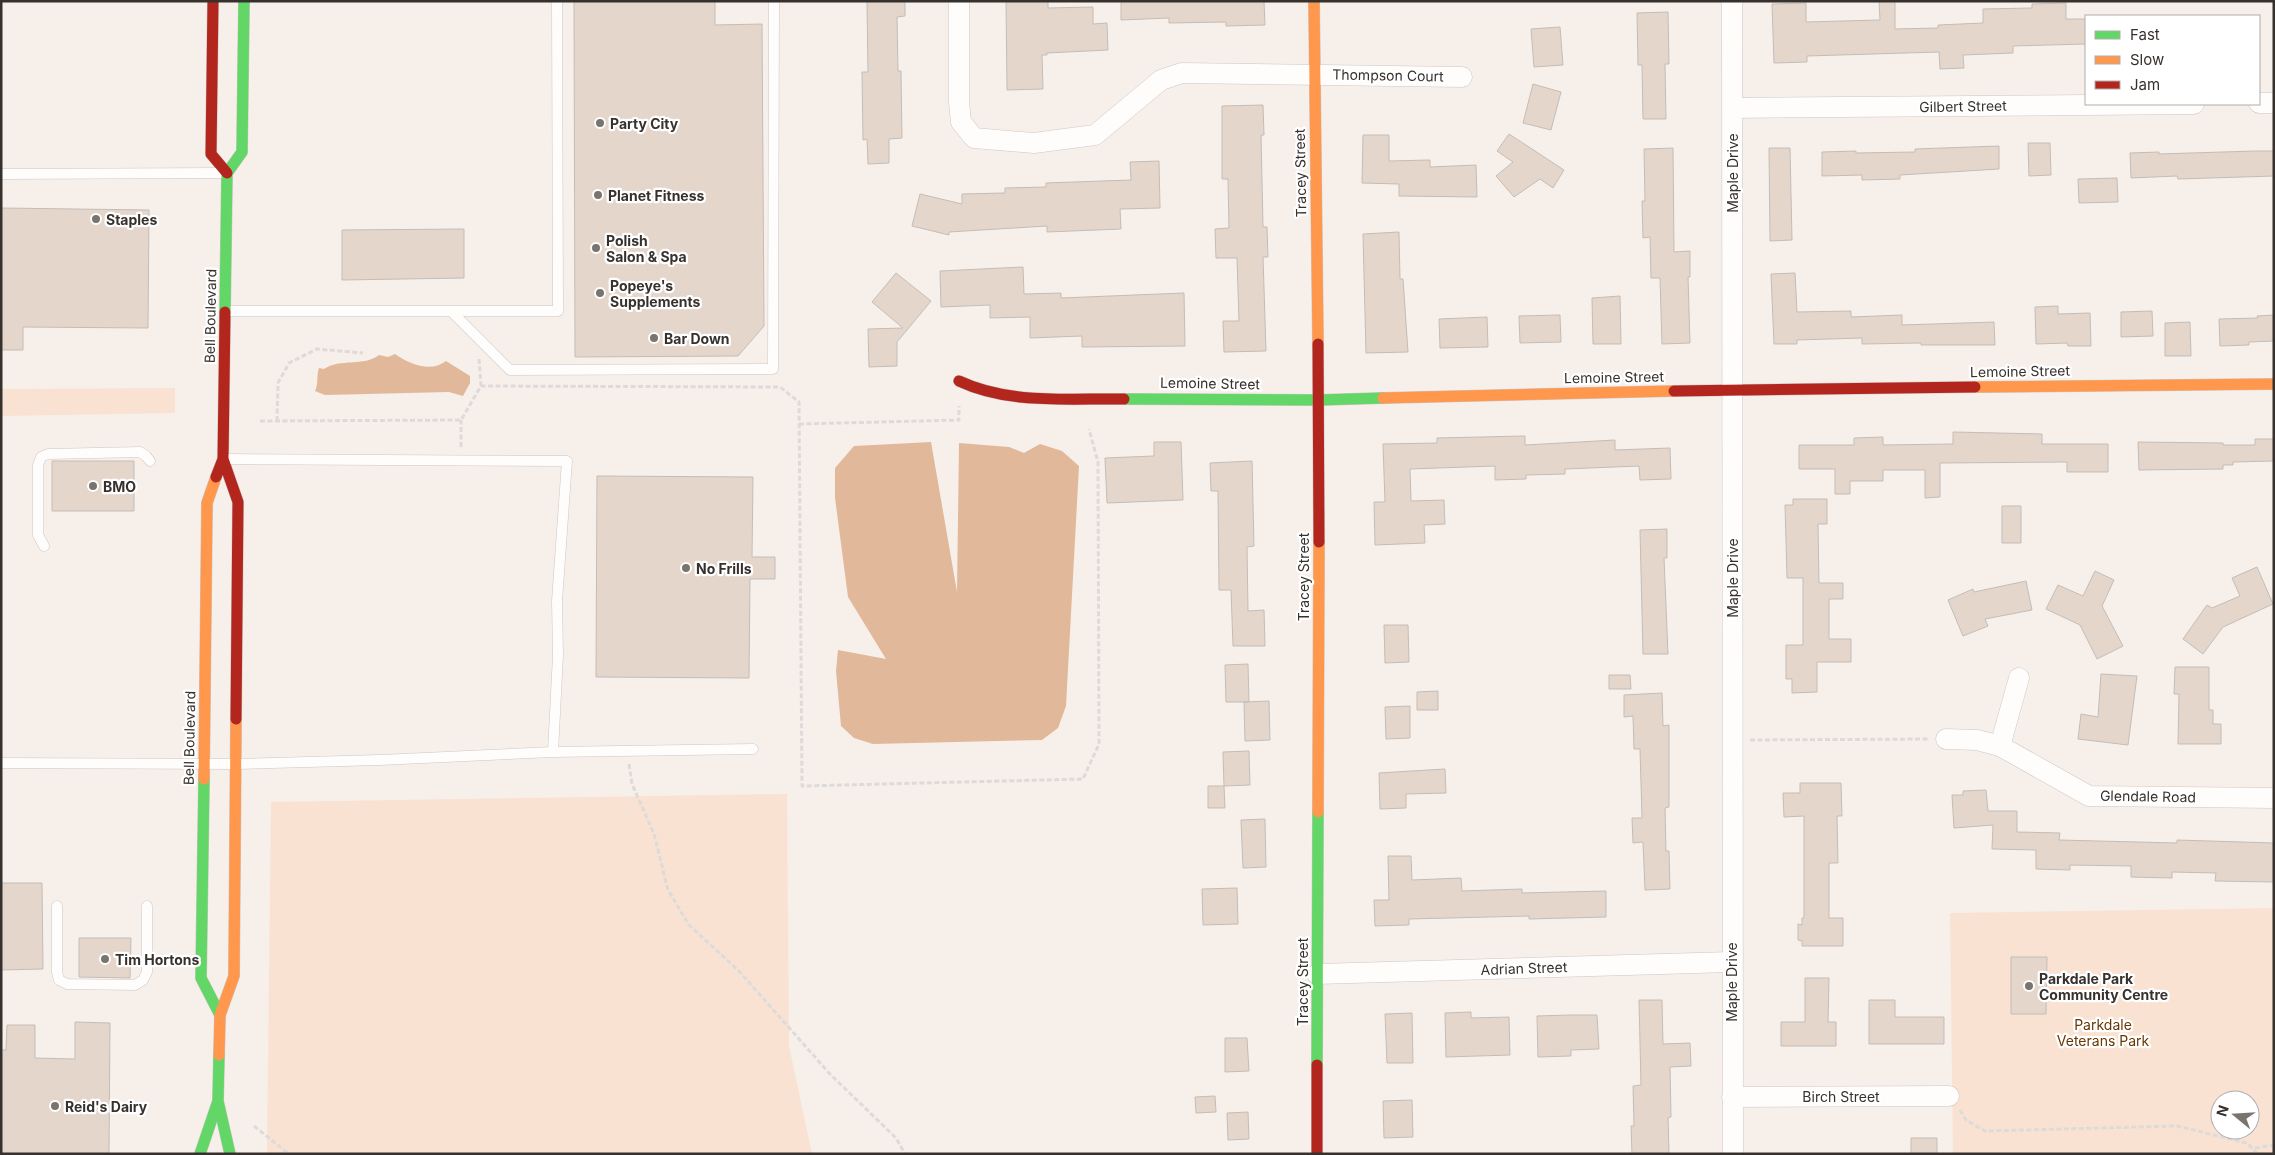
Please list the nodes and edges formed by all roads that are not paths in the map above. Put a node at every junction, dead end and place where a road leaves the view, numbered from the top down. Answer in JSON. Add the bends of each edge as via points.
{"nodes":[{"id":1,"x":213,"y":1,"type":"edge"},
{"id":2,"x":244,"y":1,"type":"edge"},
{"id":3,"x":557,"y":1,"type":"edge"},
{"id":4,"x":774,"y":1,"type":"edge"},
{"id":5,"x":959,"y":1,"type":"edge"},
{"id":6,"x":1314,"y":1,"type":"edge"},
{"id":7,"x":1732,"y":1,"type":"edge"},
{"id":8,"x":1314,"y":74,"type":"junction"},
{"id":9,"x":1462,"y":77,"type":"dead end"},
{"id":10,"x":2260,"y":103,"type":"edge"},
{"id":11,"x":2274,"y":103,"type":"edge"},
{"id":12,"x":2085,"y":105,"type":"edge"},
{"id":13,"x":1732,"y":108,"type":"junction"},
{"id":14,"x":227,"y":173,"type":"junction"},
{"id":15,"x":1,"y":174,"type":"edge"},
{"id":16,"x":225,"y":311,"type":"junction"},
{"id":17,"x":451,"y":311,"type":"junction"},
{"id":18,"x":959,"y":381,"type":"road end"},
{"id":19,"x":2274,"y":384,"type":"edge"},
{"id":20,"x":1732,"y":389,"type":"junction"},
{"id":21,"x":1319,"y":400,"type":"junction"},
{"id":22,"x":223,"y":460,"type":"junction"},
{"id":23,"x":150,"y":461,"type":"dead end"},
{"id":24,"x":44,"y":546,"type":"dead end"},
{"id":25,"x":2019,"y":678,"type":"dead end"},
{"id":26,"x":1946,"y":739,"type":"road end"},
{"id":27,"x":2000,"y":746,"type":"junction"},
{"id":28,"x":753,"y":749,"type":"dead end"},
{"id":29,"x":553,"y":752,"type":"junction"},
{"id":30,"x":1,"y":763,"type":"edge"},
{"id":31,"x":204,"y":764,"type":"junction"},
{"id":32,"x":236,"y":764,"type":"junction"},
{"id":33,"x":2274,"y":798,"type":"edge"},
{"id":34,"x":57,"y":906,"type":"dead end"},
{"id":35,"x":147,"y":906,"type":"dead end"},
{"id":36,"x":1731,"y":962,"type":"junction"},
{"id":37,"x":1317,"y":974,"type":"junction"},
{"id":38,"x":220,"y":1015,"type":"junction"},
{"id":39,"x":1732,"y":1096,"type":"junction"},
{"id":40,"x":1949,"y":1096,"type":"road end"},
{"id":41,"x":218,"y":1101,"type":"junction"},
{"id":42,"x":200,"y":1154,"type":"edge"},
{"id":43,"x":230,"y":1154,"type":"edge"},
{"id":44,"x":1317,"y":1154,"type":"edge"},
{"id":45,"x":1732,"y":1154,"type":"edge"}],
"edges":[{"from":1,"to":14,"type":"street","via":[[211,154]]},
{"from":2,"to":14,"type":"street","via":[[242,152]]},
{"from":3,"to":17,"type":"lane","via":[[558,311]]},
{"from":4,"to":17,"type":"lane","via":[[773,369],[510,370]]},
{"from":5,"to":8,"type":"street","name":"Thompson Court","via":[[961,122],[974,138],[1034,144],[1095,136],[1161,80],[1182,73]]},
{"from":6,"to":8,"type":"street","name":"Tracey Street"},
{"from":7,"to":13,"type":"street","name":"Maple Drive"},
{"from":8,"to":9,"type":"street","name":"Thompson Court"},
{"from":8,"to":21,"type":"street","name":"Tracey Street"},
{"from":10,"to":11,"type":"street"},
{"from":12,"to":13,"type":"street","name":"Gilbert Street"},
{"from":13,"to":20,"type":"street","name":"Maple Drive"},
{"from":14,"to":15,"type":"lane"},
{"from":14,"to":16,"type":"street","name":"Bell Boulevard"},
{"from":16,"to":17,"type":"lane"},
{"from":16,"to":22,"type":"street","name":"Bell Boulevard"},
{"from":18,"to":21,"type":"street","name":"Lemoine Street","via":[[978,390],[1024,398]]},
{"from":19,"to":20,"type":"street","name":"Lemoine Street"},
{"from":20,"to":21,"type":"street","name":"Lemoine Street"},
{"from":20,"to":36,"type":"street","name":"Maple Drive"},
{"from":21,"to":37,"type":"street","name":"Tracey Street"},
{"from":22,"to":29,"type":"lane","via":[[567,461]]},
{"from":22,"to":31,"type":"street","name":"Bell Boulevard","via":[[207,503]]},
{"from":22,"to":32,"type":"street","name":"Bell Boulevard","via":[[238,502]]},
{"from":23,"to":24,"type":"lane","via":[[140,452],[48,454],[41,457],[38,465],[38,535]]},
{"from":25,"to":27,"type":"street"},
{"from":26,"to":27,"type":"street","name":"Glendale Road","via":[[1977,740]]},
{"from":27,"to":33,"type":"street","name":"Glendale Road","via":[[2089,796]]},
{"from":28,"to":29,"type":"lane"},
{"from":29,"to":32,"type":"lane"},
{"from":30,"to":31,"type":"lane"},
{"from":31,"to":32,"type":"lane"},
{"from":31,"to":38,"type":"street","name":"Bell Boulevard","via":[[202,978]]},
{"from":32,"to":38,"type":"street","name":"Bell Boulevard","via":[[234,976]]},
{"from":34,"to":35,"type":"lane","via":[[59,980],[66,984],[135,985],[147,972]]},
{"from":36,"to":37,"type":"street","name":"Adrian Street"},
{"from":36,"to":39,"type":"street","name":"Maple Drive"},
{"from":37,"to":44,"type":"street","name":"Tracey Street"},
{"from":38,"to":41,"type":"street","name":"Bell Boulevard"},
{"from":39,"to":40,"type":"street","name":"Birch Street"},
{"from":39,"to":45,"type":"street","name":"Maple Drive"},
{"from":41,"to":42,"type":"street","name":"Bell Boulevard"},
{"from":41,"to":43,"type":"street","name":"Bell Boulevard"}]}
